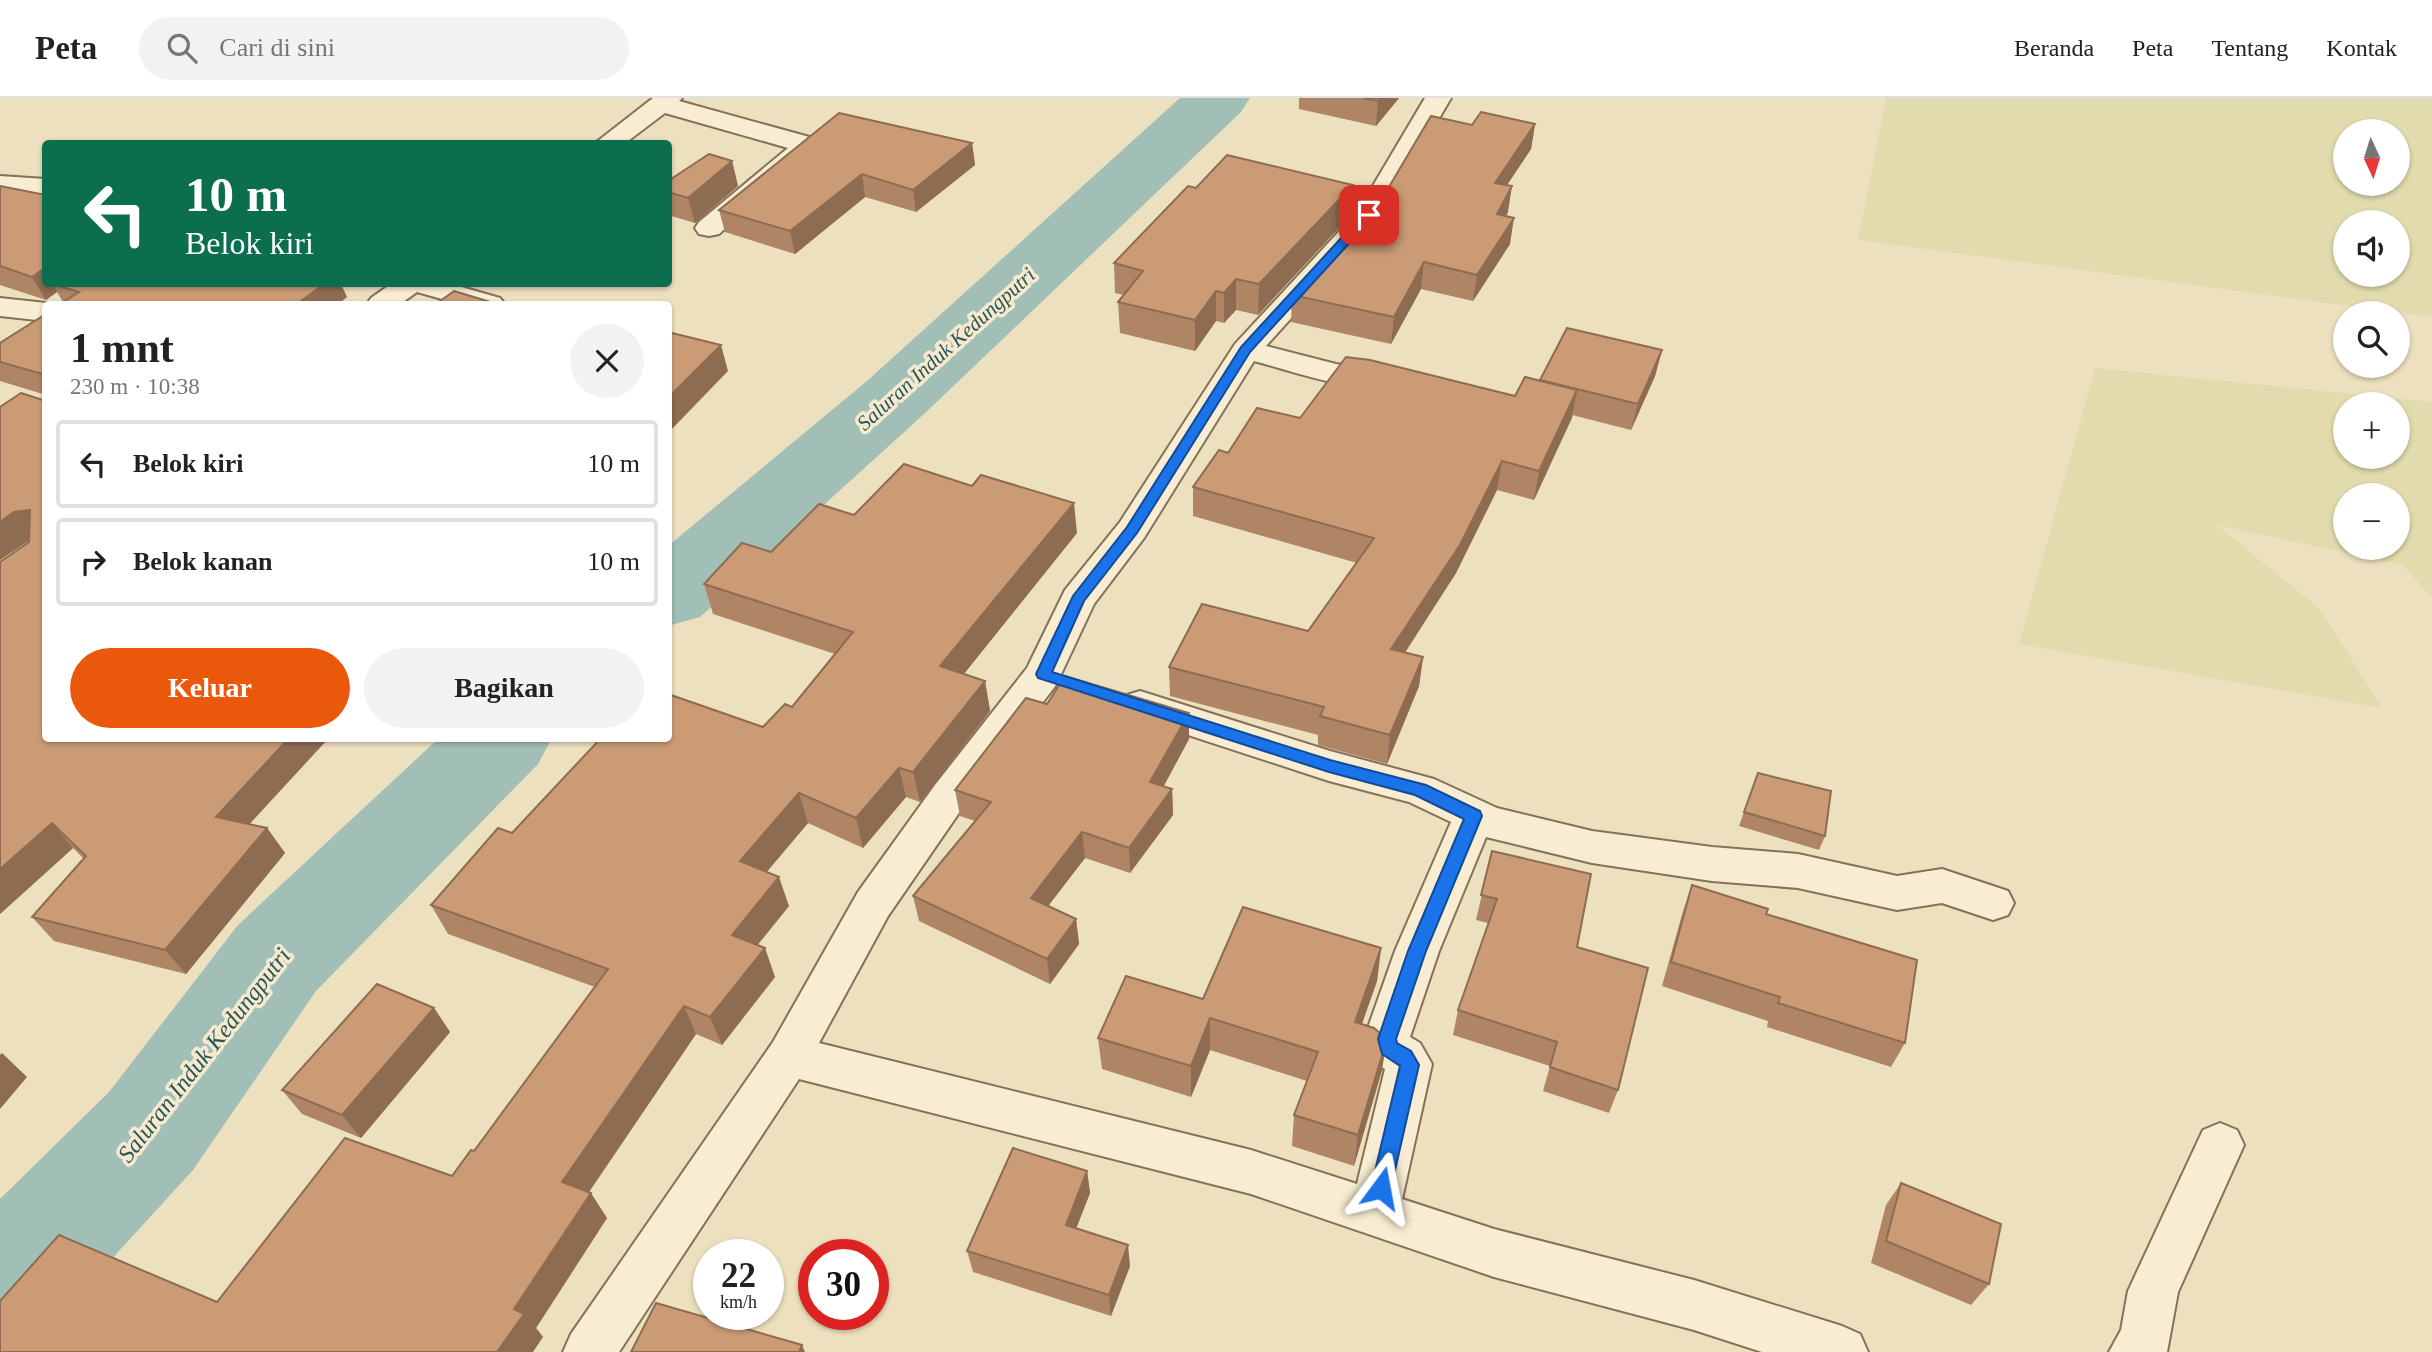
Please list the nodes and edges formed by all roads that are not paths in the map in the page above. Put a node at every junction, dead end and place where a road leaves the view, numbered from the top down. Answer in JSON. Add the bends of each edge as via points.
{"nodes":[{"id":1,"x":1438,"y":98,"type":"edge"},
{"id":2,"x":666,"y":101,"type":"edge"},
{"id":3,"x":612,"y":140,"type":"edge"},
{"id":4,"x":0,"y":184,"type":"edge"},
{"id":5,"x":42,"y":187,"type":"edge"},
{"id":6,"x":709,"y":228,"type":"dead end"},
{"id":7,"x":406,"y":287,"type":"edge"},
{"id":8,"x":431,"y":287,"type":"edge"},
{"id":9,"x":386,"y":301,"type":"edge"},
{"id":10,"x":480,"y":301,"type":"edge"},
{"id":11,"x":0,"y":307,"type":"edge"},
{"id":12,"x":42,"y":312,"type":"edge"},
{"id":13,"x":42,"y":316,"type":"edge"},
{"id":14,"x":18,"y":336,"type":"edge"},
{"id":15,"x":1245,"y":350,"type":"junction"},
{"id":16,"x":1414,"y":383,"type":"edge"},
{"id":17,"x":1043,"y":674,"type":"junction"},
{"id":18,"x":1474,"y":816,"type":"junction"},
{"id":19,"x":1993,"y":903,"type":"dead end"},
{"id":20,"x":789,"y":1056,"type":"junction"},
{"id":21,"x":2220,"y":1144,"type":"dead end"},
{"id":22,"x":1375,"y":1213,"type":"junction"},
{"id":23,"x":589,"y":1352,"type":"edge"},
{"id":24,"x":1842,"y":1352,"type":"edge"},
{"id":25,"x":2135,"y":1352,"type":"edge"}],
"edges":[{"from":1,"to":15,"type":"street","via":[[1369,215]]},
{"from":2,"to":3,"type":"street"},
{"from":2,"to":6,"type":"street","via":[[804,144]]},
{"from":4,"to":5,"type":"street"},
{"from":7,"to":9,"type":"street"},
{"from":8,"to":10,"type":"street"},
{"from":11,"to":12,"type":"street"},
{"from":13,"to":14,"type":"street"},
{"from":15,"to":16,"type":"street","via":[[1336,373]]},
{"from":15,"to":17,"type":"street","via":[[1132,530],[1078,599]]},
{"from":17,"to":18,"type":"street","via":[[1329,766],[1420,790]]},
{"from":17,"to":20,"type":"street","via":[[873,904]]},
{"from":18,"to":19,"type":"street","via":[[1592,847],[1798,871],[1897,893],[1942,887]]},
{"from":18,"to":22,"type":"street","via":[[1417,951],[1387,1039],[1389,1048],[1409,1065]]},
{"from":20,"to":22,"type":"street","via":[[1251,1172]]},
{"from":20,"to":23,"type":"street"},
{"from":21,"to":25,"type":"street","via":[[2153,1291],[2144,1344]]},
{"from":22,"to":24,"type":"street","via":[[1494,1253],[1694,1305]]}]}
